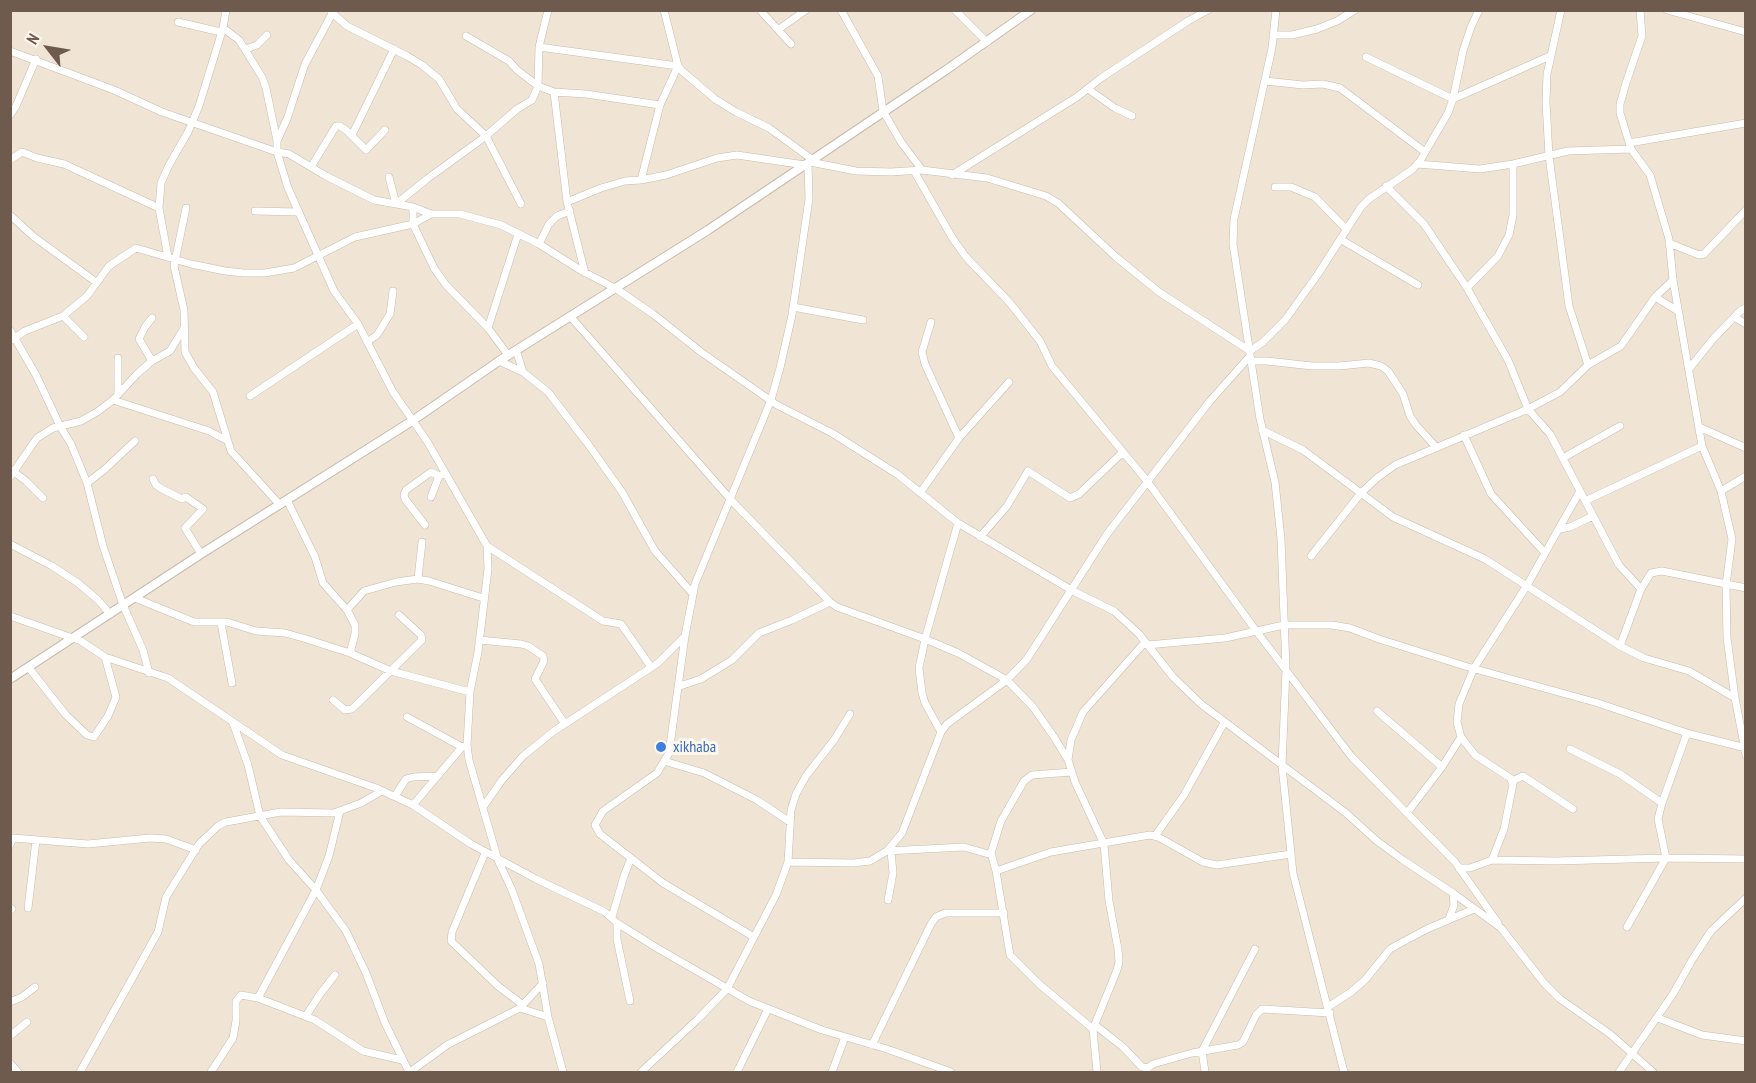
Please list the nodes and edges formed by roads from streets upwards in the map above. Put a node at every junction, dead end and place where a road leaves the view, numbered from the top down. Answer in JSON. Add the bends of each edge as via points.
{"nodes":[{"id":1,"x":226,"y":10,"type":"edge"},
{"id":2,"x":548,"y":10,"type":"edge"},
{"id":3,"x":664,"y":10,"type":"edge"},
{"id":4,"x":760,"y":10,"type":"edge"},
{"id":5,"x":806,"y":10,"type":"edge"},
{"id":6,"x":841,"y":10,"type":"edge"},
{"id":7,"x":955,"y":10,"type":"edge"},
{"id":8,"x":1031,"y":10,"type":"edge"},
{"id":9,"x":1208,"y":10,"type":"edge"},
{"id":10,"x":1276,"y":10,"type":"edge"},
{"id":11,"x":1355,"y":10,"type":"edge"},
{"id":12,"x":1479,"y":10,"type":"edge"},
{"id":13,"x":1561,"y":10,"type":"edge"},
{"id":14,"x":1640,"y":10,"type":"edge"},
{"id":15,"x":1667,"y":10,"type":"edge"},
{"id":16,"x":332,"y":12,"type":"edge"},
{"id":17,"x":1681,"y":12,"type":"edge"},
{"id":18,"x":178,"y":22,"type":"dead end"},
{"id":19,"x":779,"y":29,"type":"junction"},
{"id":20,"x":222,"y":30,"type":"junction"},
{"id":21,"x":1746,"y":32,"type":"edge"},
{"id":22,"x":267,"y":35,"type":"dead end"},
{"id":23,"x":1273,"y":35,"type":"junction"},
{"id":24,"x":466,"y":36,"type":"dead end"},
{"id":25,"x":987,"y":42,"type":"junction"},
{"id":26,"x":790,"y":44,"type":"dead end"},
{"id":27,"x":538,"y":47,"type":"junction"},
{"id":28,"x":246,"y":49,"type":"junction"},
{"id":29,"x":394,"y":49,"type":"junction"},
{"id":30,"x":10,"y":51,"type":"edge"},
{"id":31,"x":1550,"y":56,"type":"junction"},
{"id":32,"x":1366,"y":57,"type":"dead end"},
{"id":33,"x":36,"y":59,"type":"junction"},
{"id":34,"x":678,"y":66,"type":"junction"},
{"id":35,"x":1265,"y":81,"type":"junction"},
{"id":36,"x":538,"y":87,"type":"junction"},
{"id":37,"x":1088,"y":89,"type":"junction"},
{"id":38,"x":554,"y":92,"type":"junction"},
{"id":39,"x":1454,"y":99,"type":"junction"},
{"id":40,"x":660,"y":105,"type":"junction"},
{"id":41,"x":883,"y":111,"type":"junction"},
{"id":42,"x":10,"y":115,"type":"edge"},
{"id":43,"x":1132,"y":116,"type":"dead end"},
{"id":44,"x":192,"y":123,"type":"junction"},
{"id":45,"x":1746,"y":123,"type":"edge"},
{"id":46,"x":385,"y":130,"type":"dead end"},
{"id":47,"x":352,"y":135,"type":"junction"},
{"id":48,"x":486,"y":136,"type":"junction"},
{"id":49,"x":276,"y":141,"type":"junction"},
{"id":50,"x":1630,"y":146,"type":"junction"},
{"id":51,"x":277,"y":152,"type":"junction"},
{"id":52,"x":1425,"y":152,"type":"junction"},
{"id":53,"x":1549,"y":156,"type":"junction"},
{"id":54,"x":11,"y":159,"type":"edge"},
{"id":55,"x":809,"y":163,"type":"junction"},
{"id":56,"x":1417,"y":164,"type":"junction"},
{"id":57,"x":1513,"y":164,"type":"junction"},
{"id":58,"x":311,"y":167,"type":"junction"},
{"id":59,"x":918,"y":170,"type":"junction"},
{"id":60,"x":952,"y":175,"type":"junction"},
{"id":61,"x":389,"y":177,"type":"dead end"},
{"id":62,"x":641,"y":180,"type":"junction"},
{"id":63,"x":1386,"y":186,"type":"junction"},
{"id":64,"x":1275,"y":187,"type":"dead end"},
{"id":65,"x":567,"y":202,"type":"junction"},
{"id":66,"x":396,"y":204,"type":"junction"},
{"id":67,"x":521,"y":204,"type":"dead end"},
{"id":68,"x":413,"y":207,"type":"junction"},
{"id":69,"x":159,"y":208,"type":"junction"},
{"id":70,"x":186,"y":208,"type":"dead end"},
{"id":71,"x":1746,"y":210,"type":"edge"},
{"id":72,"x":255,"y":211,"type":"dead end"},
{"id":73,"x":570,"y":211,"type":"junction"},
{"id":74,"x":298,"y":212,"type":"junction"},
{"id":75,"x":431,"y":214,"type":"junction"},
{"id":76,"x":10,"y":216,"type":"edge"},
{"id":77,"x":413,"y":224,"type":"junction"},
{"id":78,"x":1346,"y":229,"type":"junction"},
{"id":79,"x":518,"y":234,"type":"junction"},
{"id":80,"x":1340,"y":239,"type":"junction"},
{"id":81,"x":1670,"y":243,"type":"junction"},
{"id":82,"x":539,"y":244,"type":"junction"},
{"id":83,"x":317,"y":256,"type":"junction"},
{"id":84,"x":171,"y":258,"type":"junction"},
{"id":85,"x":585,"y":273,"type":"junction"},
{"id":86,"x":1673,"y":280,"type":"junction"},
{"id":87,"x":96,"y":282,"type":"junction"},
{"id":88,"x":1418,"y":285,"type":"dead end"},
{"id":89,"x":615,"y":288,"type":"junction"},
{"id":90,"x":1467,"y":288,"type":"junction"},
{"id":91,"x":393,"y":291,"type":"dead end"},
{"id":92,"x":1655,"y":297,"type":"junction"},
{"id":93,"x":793,"y":307,"type":"junction"},
{"id":94,"x":1746,"y":308,"type":"edge"},
{"id":95,"x":1678,"y":311,"type":"junction"},
{"id":96,"x":63,"y":316,"type":"junction"},
{"id":97,"x":570,"y":316,"type":"junction"},
{"id":98,"x":1734,"y":317,"type":"junction"},
{"id":99,"x":152,"y":318,"type":"dead end"},
{"id":100,"x":863,"y":320,"type":"dead end"},
{"id":101,"x":931,"y":322,"type":"dead end"},
{"id":102,"x":358,"y":324,"type":"junction"},
{"id":103,"x":1746,"y":324,"type":"edge"},
{"id":104,"x":184,"y":328,"type":"junction"},
{"id":105,"x":488,"y":328,"type":"junction"},
{"id":106,"x":10,"y":330,"type":"edge"},
{"id":107,"x":84,"y":337,"type":"dead end"},
{"id":108,"x":13,"y":340,"type":"edge"},
{"id":109,"x":368,"y":342,"type":"junction"},
{"id":110,"x":512,"y":353,"type":"junction"},
{"id":111,"x":1250,"y":356,"type":"junction"},
{"id":112,"x":118,"y":358,"type":"dead end"},
{"id":113,"x":152,"y":361,"type":"junction"},
{"id":114,"x":499,"y":361,"type":"junction"},
{"id":115,"x":1587,"y":365,"type":"junction"},
{"id":116,"x":1689,"y":369,"type":"junction"},
{"id":117,"x":523,"y":372,"type":"junction"},
{"id":118,"x":1009,"y":382,"type":"dead end"},
{"id":119,"x":250,"y":396,"type":"dead end"},
{"id":120,"x":116,"y":397,"type":"junction"},
{"id":121,"x":771,"y":400,"type":"junction"},
{"id":122,"x":1528,"y":409,"type":"junction"},
{"id":123,"x":412,"y":421,"type":"junction"},
{"id":124,"x":60,"y":426,"type":"junction"},
{"id":125,"x":1620,"y":426,"type":"dead end"},
{"id":126,"x":1700,"y":427,"type":"junction"},
{"id":127,"x":1262,"y":430,"type":"junction"},
{"id":128,"x":1464,"y":435,"type":"junction"},
{"id":129,"x":959,"y":438,"type":"junction"},
{"id":130,"x":226,"y":440,"type":"junction"},
{"id":131,"x":135,"y":441,"type":"dead end"},
{"id":132,"x":1435,"y":446,"type":"junction"},
{"id":133,"x":1702,"y":447,"type":"junction"},
{"id":134,"x":1746,"y":448,"type":"edge"},
{"id":135,"x":1123,"y":452,"type":"junction"},
{"id":136,"x":1563,"y":458,"type":"junction"},
{"id":137,"x":12,"y":473,"type":"edge"},
{"id":138,"x":443,"y":475,"type":"junction"},
{"id":139,"x":1746,"y":476,"type":"edge"},
{"id":140,"x":153,"y":479,"type":"dead end"},
{"id":141,"x":1147,"y":481,"type":"junction"},
{"id":142,"x":87,"y":483,"type":"junction"},
{"id":143,"x":1580,"y":490,"type":"junction"},
{"id":144,"x":1721,"y":491,"type":"junction"},
{"id":145,"x":920,"y":493,"type":"junction"},
{"id":146,"x":1361,"y":493,"type":"junction"},
{"id":147,"x":431,"y":497,"type":"dead end"},
{"id":148,"x":43,"y":498,"type":"dead end"},
{"id":149,"x":731,"y":500,"type":"junction"},
{"id":150,"x":1585,"y":501,"type":"junction"},
{"id":151,"x":283,"y":502,"type":"junction"},
{"id":152,"x":1593,"y":516,"type":"junction"},
{"id":153,"x":958,"y":523,"type":"junction"},
{"id":154,"x":425,"y":525,"type":"dead end"},
{"id":155,"x":1560,"y":529,"type":"junction"},
{"id":156,"x":980,"y":537,"type":"junction"},
{"id":157,"x":422,"y":542,"type":"dead end"},
{"id":158,"x":10,"y":544,"type":"edge"},
{"id":159,"x":488,"y":546,"type":"junction"},
{"id":160,"x":1545,"y":553,"type":"junction"},
{"id":161,"x":201,"y":554,"type":"junction"},
{"id":162,"x":1311,"y":556,"type":"dead end"},
{"id":163,"x":418,"y":579,"type":"junction"},
{"id":164,"x":1726,"y":585,"type":"junction"},
{"id":165,"x":1526,"y":587,"type":"junction"},
{"id":166,"x":1746,"y":588,"type":"edge"},
{"id":167,"x":1641,"y":589,"type":"junction"},
{"id":168,"x":1072,"y":591,"type":"junction"},
{"id":169,"x":693,"y":594,"type":"junction"},
{"id":170,"x":135,"y":598,"type":"junction"},
{"id":171,"x":483,"y":598,"type":"junction"},
{"id":172,"x":830,"y":602,"type":"junction"},
{"id":173,"x":123,"y":605,"type":"junction"},
{"id":174,"x":347,"y":610,"type":"junction"},
{"id":175,"x":110,"y":614,"type":"junction"},
{"id":176,"x":399,"y":615,"type":"dead end"},
{"id":177,"x":10,"y":616,"type":"edge"},
{"id":178,"x":221,"y":622,"type":"junction"},
{"id":179,"x":1284,"y":625,"type":"junction"},
{"id":180,"x":1257,"y":632,"type":"junction"},
{"id":181,"x":686,"y":636,"type":"junction"},
{"id":182,"x":73,"y":639,"type":"junction"},
{"id":183,"x":925,"y":639,"type":"junction"},
{"id":184,"x":479,"y":640,"type":"junction"},
{"id":185,"x":1146,"y":643,"type":"junction"},
{"id":186,"x":1620,"y":646,"type":"junction"},
{"id":187,"x":672,"y":650,"type":"junction"},
{"id":188,"x":684,"y":652,"type":"junction"},
{"id":189,"x":350,"y":653,"type":"junction"},
{"id":190,"x":105,"y":657,"type":"junction"},
{"id":191,"x":651,"y":667,"type":"junction"},
{"id":192,"x":29,"y":668,"type":"junction"},
{"id":193,"x":1474,"y":668,"type":"junction"},
{"id":194,"x":1286,"y":669,"type":"junction"},
{"id":195,"x":391,"y":671,"type":"junction"},
{"id":196,"x":149,"y":673,"type":"junction"},
{"id":197,"x":10,"y":680,"type":"edge"},
{"id":198,"x":1007,"y":680,"type":"junction"},
{"id":199,"x":232,"y":683,"type":"dead end"},
{"id":200,"x":680,"y":686,"type":"junction"},
{"id":201,"x":470,"y":692,"type":"junction"},
{"id":202,"x":1735,"y":698,"type":"junction"},
{"id":203,"x":333,"y":700,"type":"dead end"},
{"id":204,"x":1377,"y":711,"type":"dead end"},
{"id":205,"x":850,"y":714,"type":"dead end"},
{"id":206,"x":406,"y":717,"type":"dead end"},
{"id":207,"x":233,"y":723,"type":"junction"},
{"id":208,"x":1224,"y":723,"type":"junction"},
{"id":209,"x":566,"y":724,"type":"junction"},
{"id":210,"x":941,"y":732,"type":"junction"},
{"id":211,"x":1687,"y":733,"type":"junction"},
{"id":212,"x":1461,"y":737,"type":"junction"},
{"id":213,"x":464,"y":746,"type":"junction"},
{"id":214,"x":1570,"y":749,"type":"dead end"},
{"id":215,"x":1745,"y":750,"type":"edge"},
{"id":216,"x":1068,"y":760,"type":"junction"},
{"id":217,"x":664,"y":761,"type":"junction"},
{"id":218,"x":1282,"y":766,"type":"junction"},
{"id":219,"x":1442,"y":767,"type":"junction"},
{"id":220,"x":1072,"y":772,"type":"junction"},
{"id":221,"x":437,"y":776,"type":"junction"},
{"id":222,"x":1512,"y":780,"type":"junction"},
{"id":223,"x":382,"y":791,"type":"junction"},
{"id":224,"x":395,"y":796,"type":"junction"},
{"id":225,"x":1662,"y":803,"type":"junction"},
{"id":226,"x":413,"y":805,"type":"junction"},
{"id":227,"x":483,"y":807,"type":"junction"},
{"id":228,"x":1573,"y":809,"type":"dead end"},
{"id":229,"x":340,"y":811,"type":"junction"},
{"id":230,"x":1407,"y":813,"type":"junction"},
{"id":231,"x":260,"y":816,"type":"junction"},
{"id":232,"x":790,"y":822,"type":"junction"},
{"id":233,"x":1155,"y":836,"type":"junction"},
{"id":234,"x":36,"y":840,"type":"junction"},
{"id":235,"x":1104,"y":844,"type":"junction"},
{"id":236,"x":10,"y":845,"type":"edge"},
{"id":237,"x":196,"y":850,"type":"junction"},
{"id":238,"x":889,"y":851,"type":"junction"},
{"id":239,"x":486,"y":853,"type":"junction"},
{"id":240,"x":1291,"y":854,"type":"junction"},
{"id":241,"x":992,"y":855,"type":"junction"},
{"id":242,"x":631,"y":858,"type":"junction"},
{"id":243,"x":1666,"y":858,"type":"junction"},
{"id":244,"x":1746,"y":859,"type":"edge"},
{"id":245,"x":498,"y":860,"type":"junction"},
{"id":246,"x":1492,"y":860,"type":"junction"},
{"id":247,"x":788,"y":862,"type":"junction"},
{"id":248,"x":1459,"y":868,"type":"junction"},
{"id":249,"x":1470,"y":868,"type":"junction"},
{"id":250,"x":996,"y":871,"type":"junction"},
{"id":251,"x":1465,"y":878,"type":"junction"},
{"id":252,"x":316,"y":890,"type":"junction"},
{"id":253,"x":1453,"y":893,"type":"junction"},
{"id":254,"x":1746,"y":897,"type":"edge"},
{"id":255,"x":888,"y":900,"type":"dead end"},
{"id":256,"x":28,"y":908,"type":"dead end"},
{"id":257,"x":1474,"y":909,"type":"junction"},
{"id":258,"x":1004,"y":913,"type":"junction"},
{"id":259,"x":1449,"y":919,"type":"junction"},
{"id":260,"x":614,"y":920,"type":"junction"},
{"id":261,"x":1627,"y":927,"type":"dead end"},
{"id":262,"x":1501,"y":928,"type":"junction"},
{"id":263,"x":754,"y":937,"type":"junction"},
{"id":264,"x":1255,"y":949,"type":"dead end"},
{"id":265,"x":335,"y":975,"type":"dead end"},
{"id":266,"x":543,"y":983,"type":"junction"},
{"id":267,"x":35,"y":987,"type":"dead end"},
{"id":268,"x":727,"y":989,"type":"junction"},
{"id":269,"x":258,"y":998,"type":"junction"},
{"id":270,"x":1326,"y":998,"type":"junction"},
{"id":271,"x":1338,"y":1000,"type":"junction"},
{"id":272,"x":630,"y":1001,"type":"dead end"},
{"id":273,"x":10,"y":1002,"type":"edge"},
{"id":274,"x":522,"y":1006,"type":"junction"},
{"id":275,"x":768,"y":1009,"type":"junction"},
{"id":276,"x":1329,"y":1010,"type":"junction"},
{"id":277,"x":306,"y":1016,"type":"junction"},
{"id":278,"x":548,"y":1017,"type":"junction"},
{"id":279,"x":1658,"y":1018,"type":"junction"},
{"id":280,"x":27,"y":1022,"type":"dead end"},
{"id":281,"x":1094,"y":1027,"type":"junction"},
{"id":282,"x":10,"y":1036,"type":"edge"},
{"id":283,"x":845,"y":1037,"type":"junction"},
{"id":284,"x":1746,"y":1041,"type":"edge"},
{"id":285,"x":872,"y":1045,"type":"junction"},
{"id":286,"x":1202,"y":1051,"type":"junction"},
{"id":287,"x":1632,"y":1054,"type":"junction"},
{"id":288,"x":402,"y":1060,"type":"junction"},
{"id":289,"x":81,"y":1072,"type":"edge"},
{"id":290,"x":211,"y":1072,"type":"edge"},
{"id":291,"x":410,"y":1072,"type":"edge"},
{"id":292,"x":563,"y":1072,"type":"edge"},
{"id":293,"x":640,"y":1072,"type":"edge"},
{"id":294,"x":736,"y":1072,"type":"edge"},
{"id":295,"x":832,"y":1072,"type":"edge"},
{"id":296,"x":951,"y":1072,"type":"edge"},
{"id":297,"x":1096,"y":1072,"type":"edge"},
{"id":298,"x":1205,"y":1072,"type":"edge"},
{"id":299,"x":1344,"y":1072,"type":"edge"},
{"id":300,"x":1619,"y":1072,"type":"edge"},
{"id":301,"x":1653,"y":1072,"type":"edge"}],
"edges":[{"from":1,"to":20,"type":"street"},
{"from":2,"to":27,"type":"street"},
{"from":3,"to":34,"type":"street"},
{"from":4,"to":19,"type":"street"},
{"from":5,"to":19,"type":"street"},
{"from":6,"to":41,"type":"street","via":[[878,76]]},
{"from":7,"to":25,"type":"street"},
{"from":8,"to":25,"type":"street"},
{"from":9,"to":37,"type":"street"},
{"from":10,"to":23,"type":"street"},
{"from":11,"to":23,"type":"street","via":[[1317,29]]},
{"from":12,"to":39,"type":"street","via":[[1463,51]]},
{"from":13,"to":31,"type":"street"},
{"from":14,"to":50,"type":"street","via":[[1642,36],[1620,104]]},
{"from":15,"to":17,"type":"street"},
{"from":16,"to":29,"type":"street","via":[[347,27]]},
{"from":16,"to":49,"type":"street","via":[[305,64]]},
{"from":17,"to":21,"type":"street"},
{"from":18,"to":20,"type":"street"},
{"from":19,"to":26,"type":"street"},
{"from":20,"to":28,"type":"street","via":[[234,35]]},
{"from":20,"to":44,"type":"street"},
{"from":22,"to":28,"type":"street"},
{"from":23,"to":35,"type":"street"},
{"from":24,"to":36,"type":"street","via":[[509,61]]},
{"from":25,"to":41,"type":"street"},
{"from":27,"to":34,"type":"street"},
{"from":27,"to":36,"type":"street"},
{"from":28,"to":49,"type":"street","via":[[266,88]]},
{"from":29,"to":47,"type":"street"},
{"from":29,"to":48,"type":"street","via":[[440,79],[457,109]]},
{"from":30,"to":33,"type":"street"},
{"from":31,"to":39,"type":"street"},
{"from":31,"to":53,"type":"street","via":[[1546,102]]},
{"from":32,"to":39,"type":"street"},
{"from":33,"to":42,"type":"street"},
{"from":33,"to":44,"type":"street"},
{"from":34,"to":40,"type":"street"},
{"from":34,"to":55,"type":"street","via":[[715,99],[769,128]]},
{"from":35,"to":52,"type":"street","via":[[1340,88]]},
{"from":35,"to":111,"type":"street","via":[[1232,233]]},
{"from":36,"to":38,"type":"street"},
{"from":36,"to":48,"type":"street","via":[[532,100]]},
{"from":37,"to":43,"type":"street"},
{"from":37,"to":60,"type":"street"},
{"from":38,"to":40,"type":"street"},
{"from":38,"to":65,"type":"street"},
{"from":39,"to":52,"type":"street"},
{"from":40,"to":62,"type":"street"},
{"from":41,"to":55,"type":"street"},
{"from":41,"to":59,"type":"street"},
{"from":44,"to":51,"type":"street"},
{"from":44,"to":69,"type":"street","via":[[161,183]]},
{"from":45,"to":50,"type":"street"},
{"from":46,"to":47,"type":"street","via":[[366,150]]},
{"from":47,"to":58,"type":"street","via":[[336,126]]},
{"from":48,"to":66,"type":"street"},
{"from":48,"to":67,"type":"street"},
{"from":49,"to":51,"type":"street"},
{"from":50,"to":53,"type":"street"},
{"from":50,"to":81,"type":"street","via":[[1650,175]]},
{"from":51,"to":58,"type":"street","via":[[289,154]]},
{"from":51,"to":74,"type":"street"},
{"from":52,"to":56,"type":"street"},
{"from":53,"to":57,"type":"street"},
{"from":53,"to":115,"type":"street","via":[[1569,306]]},
{"from":54,"to":69,"type":"street","via":[[22,152],[64,164]]},
{"from":55,"to":59,"type":"street","via":[[856,171]]},
{"from":55,"to":62,"type":"street","via":[[737,155]]},
{"from":55,"to":89,"type":"street"},
{"from":55,"to":93,"type":"street","via":[[809,198]]},
{"from":56,"to":57,"type":"street","via":[[1480,169]]},
{"from":56,"to":63,"type":"street"},
{"from":57,"to":90,"type":"street","via":[[1509,235],[1498,256]]},
{"from":58,"to":66,"type":"street","via":[[374,200]]},
{"from":59,"to":60,"type":"street"},
{"from":59,"to":135,"type":"street","via":[[966,257],[1010,303],[1040,341],[1052,366]]},
{"from":60,"to":111,"type":"street","via":[[994,180],[1053,200],[1159,292]]},
{"from":61,"to":66,"type":"street"},
{"from":62,"to":65,"type":"street","via":[[601,188]]},
{"from":63,"to":78,"type":"street","via":[[1369,199]]},
{"from":63,"to":90,"type":"street","via":[[1424,224]]},
{"from":64,"to":78,"type":"street","via":[[1291,187],[1315,197]]},
{"from":65,"to":73,"type":"street"},
{"from":66,"to":68,"type":"street"},
{"from":68,"to":75,"type":"street"},
{"from":68,"to":77,"type":"street"},
{"from":69,"to":84,"type":"street"},
{"from":70,"to":84,"type":"street"},
{"from":71,"to":81,"type":"street","via":[[1704,254]]},
{"from":72,"to":74,"type":"street"},
{"from":73,"to":82,"type":"street","via":[[549,224]]},
{"from":73,"to":85,"type":"street"},
{"from":74,"to":83,"type":"street"},
{"from":75,"to":77,"type":"street"},
{"from":75,"to":79,"type":"street","via":[[460,214]]},
{"from":76,"to":87,"type":"street"},
{"from":77,"to":83,"type":"street","via":[[355,237]]},
{"from":77,"to":105,"type":"street","via":[[439,276]]},
{"from":78,"to":80,"type":"street"},
{"from":79,"to":82,"type":"street"},
{"from":79,"to":105,"type":"street"},
{"from":80,"to":88,"type":"street"},
{"from":80,"to":111,"type":"street","via":[[1285,320]]},
{"from":81,"to":86,"type":"street"},
{"from":82,"to":85,"type":"street"},
{"from":83,"to":84,"type":"street","via":[[294,268],[265,273],[225,271]]},
{"from":83,"to":102,"type":"street","via":[[334,291]]},
{"from":84,"to":87,"type":"street","via":[[136,248],[116,260]]},
{"from":84,"to":104,"type":"street","via":[[184,310]]},
{"from":85,"to":89,"type":"street"},
{"from":86,"to":92,"type":"street"},
{"from":86,"to":95,"type":"street"},
{"from":87,"to":96,"type":"street","via":[[87,296]]},
{"from":89,"to":97,"type":"street"},
{"from":89,"to":121,"type":"street"},
{"from":90,"to":122,"type":"street","via":[[1508,360]]},
{"from":91,"to":109,"type":"street","via":[[390,314]]},
{"from":92,"to":95,"type":"street"},
{"from":92,"to":115,"type":"street","via":[[1621,346]]},
{"from":93,"to":100,"type":"street"},
{"from":93,"to":121,"type":"street"},
{"from":94,"to":98,"type":"street"},
{"from":95,"to":116,"type":"street"},
{"from":96,"to":107,"type":"street"},
{"from":96,"to":108,"type":"street"},
{"from":97,"to":110,"type":"street"},
{"from":97,"to":149,"type":"street"},
{"from":98,"to":103,"type":"street"},
{"from":98,"to":116,"type":"street"},
{"from":99,"to":113,"type":"street","via":[[139,339]]},
{"from":101,"to":129,"type":"street","via":[[922,352]]},
{"from":102,"to":109,"type":"street"},
{"from":102,"to":119,"type":"street"},
{"from":104,"to":113,"type":"street","via":[[170,351]]},
{"from":104,"to":130,"type":"street","via":[[185,352],[213,392]]},
{"from":105,"to":110,"type":"street"},
{"from":106,"to":108,"type":"street"},
{"from":108,"to":124,"type":"street","via":[[53,406]]},
{"from":109,"to":123,"type":"street"},
{"from":110,"to":114,"type":"street"},
{"from":110,"to":117,"type":"street"},
{"from":111,"to":127,"type":"street"},
{"from":111,"to":132,"type":"street","via":[[1312,366],[1381,366],[1403,394],[1416,425]]},
{"from":111,"to":141,"type":"street"},
{"from":112,"to":120,"type":"street"},
{"from":113,"to":120,"type":"street"},
{"from":114,"to":117,"type":"street"},
{"from":114,"to":123,"type":"street"},
{"from":115,"to":122,"type":"street","via":[[1560,392]]},
{"from":116,"to":126,"type":"street"},
{"from":117,"to":169,"type":"street","via":[[548,392],[572,422],[622,492],[655,551]]},
{"from":118,"to":129,"type":"street"},
{"from":120,"to":124,"type":"street","via":[[81,421]]},
{"from":120,"to":130,"type":"street","via":[[209,430]]},
{"from":121,"to":145,"type":"street","via":[[863,451]]},
{"from":121,"to":149,"type":"street"},
{"from":122,"to":128,"type":"street"},
{"from":122,"to":136,"type":"street","via":[[1550,434]]},
{"from":123,"to":138,"type":"street","via":[[427,441]]},
{"from":123,"to":151,"type":"street"},
{"from":124,"to":137,"type":"street","via":[[37,438]]},
{"from":124,"to":142,"type":"street"},
{"from":125,"to":136,"type":"street"},
{"from":126,"to":133,"type":"street"},
{"from":126,"to":134,"type":"street"},
{"from":127,"to":146,"type":"street","via":[[1303,450]]},
{"from":127,"to":179,"type":"street","via":[[1275,482]]},
{"from":128,"to":132,"type":"street"},
{"from":128,"to":160,"type":"street","via":[[1491,494]]},
{"from":129,"to":145,"type":"street"},
{"from":130,"to":151,"type":"street","via":[[236,457]]},
{"from":131,"to":142,"type":"street"},
{"from":132,"to":146,"type":"street","via":[[1395,465]]},
{"from":133,"to":144,"type":"street"},
{"from":133,"to":150,"type":"street"},
{"from":135,"to":141,"type":"street"},
{"from":135,"to":156,"type":"street","via":[[1070,498],[1028,471],[1007,506]]},
{"from":136,"to":143,"type":"street"},
{"from":137,"to":148,"type":"street"},
{"from":138,"to":147,"type":"street"},
{"from":138,"to":154,"type":"street","via":[[431,472],[404,494]]},
{"from":138,"to":159,"type":"street"},
{"from":139,"to":144,"type":"street"},
{"from":140,"to":161,"type":"street","via":[[162,489],[182,499],[186,496],[202,508],[185,528]]},
{"from":141,"to":168,"type":"street","via":[[1102,541]]},
{"from":141,"to":180,"type":"street"},
{"from":142,"to":173,"type":"street"},
{"from":143,"to":150,"type":"street"},
{"from":143,"to":155,"type":"street"},
{"from":144,"to":164,"type":"street","via":[[1732,538]]},
{"from":145,"to":153,"type":"street"},
{"from":146,"to":162,"type":"street"},
{"from":146,"to":165,"type":"street","via":[[1394,517],[1471,552]]},
{"from":149,"to":169,"type":"street"},
{"from":149,"to":172,"type":"street"},
{"from":150,"to":152,"type":"street"},
{"from":151,"to":161,"type":"street"},
{"from":151,"to":174,"type":"street","via":[[315,557],[323,583]]},
{"from":152,"to":155,"type":"street"},
{"from":152,"to":167,"type":"street","via":[[1619,565]]},
{"from":153,"to":156,"type":"street"},
{"from":153,"to":183,"type":"street"},
{"from":155,"to":160,"type":"street"},
{"from":156,"to":168,"type":"street"},
{"from":157,"to":163,"type":"street"},
{"from":158,"to":175,"type":"street","via":[[78,583]]},
{"from":159,"to":171,"type":"street"},
{"from":159,"to":191,"type":"street","via":[[608,623],[621,624]]},
{"from":160,"to":165,"type":"street"},
{"from":161,"to":170,"type":"street"},
{"from":163,"to":171,"type":"street"},
{"from":163,"to":174,"type":"street","via":[[364,591]]},
{"from":164,"to":166,"type":"street"},
{"from":164,"to":167,"type":"street","via":[[1662,572],[1651,573]]},
{"from":164,"to":202,"type":"street","via":[[1727,638]]},
{"from":165,"to":186,"type":"street"},
{"from":165,"to":193,"type":"street"},
{"from":167,"to":186,"type":"street"},
{"from":168,"to":185,"type":"street","via":[[1114,611]]},
{"from":168,"to":198,"type":"street","via":[[1027,659]]},
{"from":169,"to":181,"type":"street"},
{"from":170,"to":173,"type":"street"},
{"from":170,"to":178,"type":"street","via":[[194,622]]},
{"from":171,"to":184,"type":"street"},
{"from":172,"to":183,"type":"street"},
{"from":172,"to":200,"type":"street","via":[[759,633],[732,660],[701,679]]},
{"from":173,"to":175,"type":"street"},
{"from":173,"to":196,"type":"street"},
{"from":174,"to":189,"type":"street","via":[[355,625]]},
{"from":175,"to":182,"type":"street"},
{"from":176,"to":195,"type":"street","via":[[423,638]]},
{"from":177,"to":182,"type":"street"},
{"from":178,"to":189,"type":"street","via":[[285,633]]},
{"from":178,"to":199,"type":"street"},
{"from":179,"to":180,"type":"street"},
{"from":179,"to":193,"type":"street","via":[[1350,628]]},
{"from":179,"to":194,"type":"street"},
{"from":180,"to":185,"type":"street"},
{"from":180,"to":194,"type":"street"},
{"from":181,"to":187,"type":"street"},
{"from":181,"to":188,"type":"street"},
{"from":182,"to":190,"type":"street"},
{"from":182,"to":192,"type":"street"},
{"from":183,"to":198,"type":"street"},
{"from":183,"to":210,"type":"street","via":[[919,668],[922,693]]},
{"from":184,"to":201,"type":"street"},
{"from":184,"to":209,"type":"street","via":[[521,644],[543,656],[535,679]]},
{"from":185,"to":208,"type":"street","via":[[1173,677]]},
{"from":185,"to":216,"type":"street","via":[[1083,712],[1071,740]]},
{"from":186,"to":202,"type":"street","via":[[1644,658],[1689,671]]},
{"from":187,"to":188,"type":"street"},
{"from":187,"to":191,"type":"street"},
{"from":188,"to":200,"type":"street"},
{"from":189,"to":195,"type":"street"},
{"from":190,"to":192,"type":"street","via":[[116,697],[102,729],[94,737],[66,715]]},
{"from":190,"to":196,"type":"street"},
{"from":191,"to":209,"type":"street"},
{"from":192,"to":197,"type":"street"},
{"from":193,"to":211,"type":"street"},
{"from":193,"to":212,"type":"street","via":[[1459,705],[1457,722]]},
{"from":194,"to":218,"type":"street"},
{"from":194,"to":230,"type":"street","via":[[1352,756]]},
{"from":195,"to":201,"type":"street"},
{"from":195,"to":203,"type":"street","via":[[348,711]]},
{"from":196,"to":207,"type":"street","via":[[176,682]]},
{"from":198,"to":210,"type":"street"},
{"from":198,"to":216,"type":"street","via":[[1033,707]]},
{"from":200,"to":217,"type":"street"},
{"from":201,"to":213,"type":"street"},
{"from":202,"to":215,"type":"street"},
{"from":204,"to":219,"type":"street"},
{"from":205,"to":232,"type":"street","via":[[796,794]]},
{"from":206,"to":213,"type":"street"},
{"from":207,"to":223,"type":"street","via":[[282,755]]},
{"from":207,"to":231,"type":"street"},
{"from":208,"to":218,"type":"street"},
{"from":208,"to":233,"type":"street","via":[[1184,795]]},
{"from":209,"to":227,"type":"street","via":[[523,756]]},
{"from":210,"to":238,"type":"street","via":[[909,818]]},
{"from":211,"to":215,"type":"street"},
{"from":211,"to":225,"type":"street"},
{"from":212,"to":219,"type":"street"},
{"from":212,"to":222,"type":"street","via":[[1474,755]]},
{"from":213,"to":221,"type":"street"},
{"from":213,"to":227,"type":"street"},
{"from":214,"to":225,"type":"street","via":[[1620,774]]},
{"from":216,"to":220,"type":"street"},
{"from":217,"to":232,"type":"street","via":[[704,773]]},
{"from":217,"to":242,"type":"street","via":[[657,773],[596,820],[600,834]]},
{"from":218,"to":240,"type":"street"},
{"from":218,"to":253,"type":"street","via":[[1402,861]]},
{"from":219,"to":230,"type":"street"},
{"from":220,"to":235,"type":"street"},
{"from":220,"to":241,"type":"street","via":[[1032,775],[1024,781],[1001,821]]},
{"from":221,"to":224,"type":"street","via":[[406,780]]},
{"from":221,"to":226,"type":"street"},
{"from":222,"to":228,"type":"street","via":[[1523,776]]},
{"from":222,"to":246,"type":"street","via":[[1508,811]]},
{"from":223,"to":224,"type":"street"},
{"from":223,"to":229,"type":"street"},
{"from":224,"to":226,"type":"street"},
{"from":225,"to":243,"type":"street","via":[[1659,827]]},
{"from":226,"to":239,"type":"street"},
{"from":227,"to":245,"type":"street"},
{"from":229,"to":231,"type":"street"},
{"from":229,"to":252,"type":"street"},
{"from":230,"to":248,"type":"street"},
{"from":231,"to":237,"type":"street","via":[[218,826]]},
{"from":231,"to":252,"type":"street","via":[[289,860]]},
{"from":232,"to":247,"type":"street"},
{"from":233,"to":235,"type":"street"},
{"from":233,"to":240,"type":"street","via":[[1203,862],[1217,865]]},
{"from":234,"to":236,"type":"street","via":[[13,838]]},
{"from":234,"to":237,"type":"street","via":[[88,844],[158,838]]},
{"from":234,"to":256,"type":"street"},
{"from":235,"to":250,"type":"street","via":[[1051,852]]},
{"from":235,"to":281,"type":"street","via":[[1119,962]]},
{"from":237,"to":289,"type":"street","via":[[166,897],[158,932]]},
{"from":238,"to":241,"type":"street","via":[[964,847]]},
{"from":238,"to":247,"type":"street","via":[[870,861],[853,863]]},
{"from":238,"to":255,"type":"street","via":[[893,873]]},
{"from":239,"to":245,"type":"street"},
{"from":239,"to":274,"type":"street","via":[[451,941]]},
{"from":240,"to":270,"type":"street"},
{"from":241,"to":250,"type":"street"},
{"from":242,"to":260,"type":"street"},
{"from":242,"to":263,"type":"street","via":[[663,883]]},
{"from":243,"to":244,"type":"street"},
{"from":243,"to":246,"type":"street"},
{"from":243,"to":261,"type":"street"},
{"from":245,"to":260,"type":"street","via":[[590,904]]},
{"from":245,"to":266,"type":"street","via":[[528,933]]},
{"from":246,"to":249,"type":"street"},
{"from":247,"to":263,"type":"street"},
{"from":248,"to":249,"type":"street"},
{"from":248,"to":251,"type":"street"},
{"from":249,"to":251,"type":"street"},
{"from":250,"to":258,"type":"street"},
{"from":251,"to":262,"type":"street"},
{"from":252,"to":269,"type":"street"},
{"from":252,"to":288,"type":"street","via":[[354,946]]},
{"from":253,"to":257,"type":"street"},
{"from":253,"to":259,"type":"street"},
{"from":254,"to":279,"type":"street","via":[[1711,931]]},
{"from":257,"to":259,"type":"street"},
{"from":257,"to":262,"type":"street"},
{"from":258,"to":281,"type":"street","via":[[1009,951],[1014,960]]},
{"from":258,"to":285,"type":"street","via":[[945,913],[936,917]]},
{"from":259,"to":271,"type":"street","via":[[1390,950],[1365,980]]},
{"from":260,"to":268,"type":"street"},
{"from":260,"to":272,"type":"street"},
{"from":262,"to":287,"type":"street","via":[[1560,999]]},
{"from":263,"to":268,"type":"street"},
{"from":264,"to":286,"type":"street"},
{"from":265,"to":277,"type":"street"},
{"from":266,"to":274,"type":"street"},
{"from":266,"to":278,"type":"street"},
{"from":267,"to":273,"type":"street"},
{"from":268,"to":275,"type":"street"},
{"from":268,"to":293,"type":"street"},
{"from":269,"to":277,"type":"street"},
{"from":269,"to":290,"type":"street","via":[[238,997],[233,1038]]},
{"from":270,"to":271,"type":"street"},
{"from":270,"to":276,"type":"street"},
{"from":271,"to":276,"type":"street"},
{"from":274,"to":278,"type":"street"},
{"from":274,"to":291,"type":"street","via":[[447,1045]]},
{"from":275,"to":283,"type":"street"},
{"from":275,"to":294,"type":"street"},
{"from":276,"to":286,"type":"street","via":[[1262,1009],[1243,1042]]},
{"from":276,"to":299,"type":"street"},
{"from":277,"to":288,"type":"street","via":[[363,1051]]},
{"from":278,"to":292,"type":"street"},
{"from":279,"to":284,"type":"street","via":[[1699,1035]]},
{"from":279,"to":287,"type":"street"},
{"from":280,"to":282,"type":"street"},
{"from":281,"to":286,"type":"street","via":[[1145,1068]]},
{"from":281,"to":297,"type":"street"},
{"from":283,"to":285,"type":"street"},
{"from":283,"to":295,"type":"street"},
{"from":285,"to":296,"type":"street"},
{"from":286,"to":298,"type":"street"},
{"from":287,"to":300,"type":"street"},
{"from":287,"to":301,"type":"street"},
{"from":288,"to":291,"type":"street"}]}
